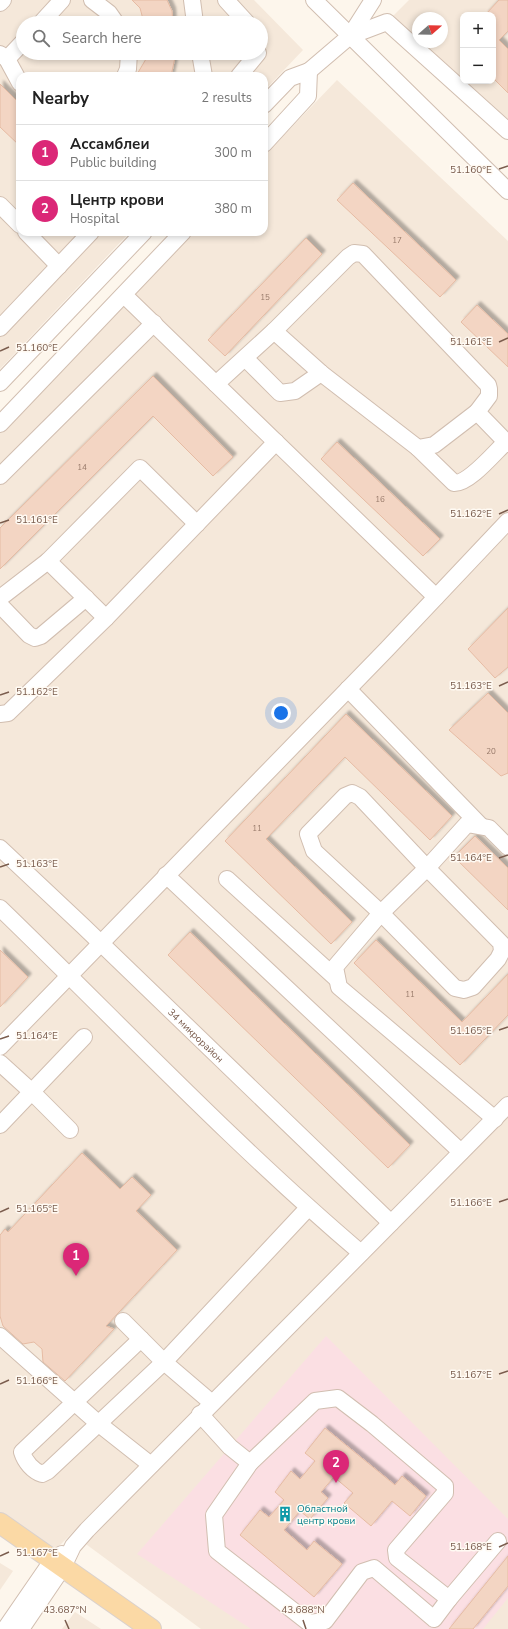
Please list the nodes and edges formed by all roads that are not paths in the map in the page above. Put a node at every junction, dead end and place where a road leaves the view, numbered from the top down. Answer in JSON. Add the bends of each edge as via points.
{"nodes":[{"id":1,"x":3,"y":0,"type":"edge"},
{"id":2,"x":62,"y":0,"type":"edge"},
{"id":3,"x":92,"y":0,"type":"edge"},
{"id":4,"x":192,"y":0,"type":"edge"},
{"id":5,"x":226,"y":0,"type":"edge"},
{"id":6,"x":314,"y":0,"type":"edge"},
{"id":7,"x":373,"y":0,"type":"edge"},
{"id":8,"x":0,"y":3,"type":"edge"},
{"id":9,"x":47,"y":16,"type":"edge"},
{"id":10,"x":110,"y":16,"type":"edge"},
{"id":11,"x":194,"y":16,"type":"edge"},
{"id":12,"x":241,"y":16,"type":"edge"},
{"id":13,"x":350,"y":36,"type":"junction"},
{"id":14,"x":16,"y":47,"type":"edge"},
{"id":15,"x":3,"y":56,"type":"edge"},
{"id":16,"x":129,"y":60,"type":"edge"},
{"id":17,"x":201,"y":60,"type":"edge"},
{"id":18,"x":252,"y":60,"type":"edge"},
{"id":19,"x":309,"y":71,"type":"junction"},
{"id":20,"x":127,"y":72,"type":"edge"},
{"id":21,"x":203,"y":72,"type":"edge"},
{"id":22,"x":242,"y":72,"type":"edge"},
{"id":23,"x":16,"y":77,"type":"edge"},
{"id":24,"x":268,"y":101,"type":"edge"},
{"id":25,"x":508,"y":130,"type":"edge"},
{"id":26,"x":268,"y":140,"type":"edge"},
{"id":27,"x":508,"y":191,"type":"edge"},
{"id":28,"x":0,"y":205,"type":"edge"},
{"id":29,"x":16,"y":221,"type":"edge"},
{"id":30,"x":30,"y":236,"type":"edge"},
{"id":31,"x":87,"y":236,"type":"edge"},
{"id":32,"x":140,"y":236,"type":"edge"},
{"id":33,"x":178,"y":236,"type":"edge"},
{"id":34,"x":59,"y":266,"type":"junction"},
{"id":35,"x":124,"y":295,"type":"junction"},
{"id":36,"x":154,"y":323,"type":"junction"},
{"id":37,"x":0,"y":328,"type":"edge"},
{"id":38,"x":274,"y":331,"type":"junction"},
{"id":39,"x":245,"y":358,"type":"junction"},
{"id":40,"x":321,"y":373,"type":"junction"},
{"id":41,"x":0,"y":383,"type":"edge"},
{"id":42,"x":216,"y":384,"type":"junction"},
{"id":43,"x":477,"y":412,"type":"junction"},
{"id":44,"x":0,"y":424,"type":"edge"},
{"id":45,"x":276,"y":442,"type":"junction"},
{"id":46,"x":507,"y":443,"type":"edge"},
{"id":47,"x":418,"y":448,"type":"junction"},
{"id":48,"x":0,"y":476,"type":"edge"},
{"id":49,"x":508,"y":521,"type":"edge"},
{"id":50,"x":197,"y":524,"type":"junction"},
{"id":51,"x":48,"y":561,"type":"junction"},
{"id":52,"x":436,"y":597,"type":"junction"},
{"id":53,"x":0,"y":598,"type":"edge"},
{"id":54,"x":86,"y":598,"type":"junction"},
{"id":55,"x":0,"y":605,"type":"edge"},
{"id":56,"x":106,"y":618,"type":"junction"},
{"id":57,"x":348,"y":689,"type":"junction"},
{"id":58,"x":0,"y":714,"type":"edge"},
{"id":59,"x":481,"y":826,"type":"junction"},
{"id":60,"x":508,"y":847,"type":"edge"},
{"id":61,"x":0,"y":848,"type":"edge"},
{"id":62,"x":427,"y":868,"type":"junction"},
{"id":63,"x":166,"y":875,"type":"junction"},
{"id":64,"x":227,"y":879,"type":"dead end"},
{"id":65,"x":0,"y":908,"type":"edge"},
{"id":66,"x":381,"y":913,"type":"junction"},
{"id":67,"x":101,"y":943,"type":"junction"},
{"id":68,"x":69,"y":975,"type":"junction"},
{"id":69,"x":337,"y":979,"type":"junction"},
{"id":70,"x":84,"y":1037,"type":"dead end"},
{"id":71,"x":0,"y":1047,"type":"edge"},
{"id":72,"x":0,"y":1063,"type":"edge"},
{"id":73,"x":32,"y":1092,"type":"junction"},
{"id":74,"x":508,"y":1105,"type":"edge"},
{"id":75,"x":495,"y":1119,"type":"junction"},
{"id":76,"x":0,"y":1125,"type":"edge"},
{"id":77,"x":70,"y":1130,"type":"dead end"},
{"id":78,"x":461,"y":1152,"type":"junction"},
{"id":79,"x":308,"y":1208,"type":"junction"},
{"id":80,"x":391,"y":1223,"type":"junction"},
{"id":81,"x":361,"y":1253,"type":"junction"},
{"id":82,"x":123,"y":1322,"type":"dead end"},
{"id":83,"x":0,"y":1336,"type":"edge"},
{"id":84,"x":141,"y":1339,"type":"junction"},
{"id":85,"x":164,"y":1362,"type":"junction"},
{"id":86,"x":74,"y":1402,"type":"junction"},
{"id":87,"x":212,"y":1403,"type":"junction"},
{"id":88,"x":200,"y":1414,"type":"junction"},
{"id":89,"x":99,"y":1424,"type":"junction"},
{"id":90,"x":250,"y":1463,"type":"junction"},
{"id":91,"x":151,"y":1465,"type":"junction"},
{"id":92,"x":0,"y":1523,"type":"edge"},
{"id":93,"x":0,"y":1536,"type":"edge"},
{"id":94,"x":498,"y":1541,"type":"dead end"},
{"id":95,"x":55,"y":1568,"type":"junction"},
{"id":96,"x":448,"y":1599,"type":"junction"},
{"id":97,"x":431,"y":1624,"type":"edge"},
{"id":98,"x":5,"y":1629,"type":"edge"},
{"id":99,"x":21,"y":1629,"type":"edge"},
{"id":100,"x":134,"y":1629,"type":"edge"},
{"id":101,"x":151,"y":1629,"type":"edge"}],
"edges":[{"from":1,"to":8,"type":"street"},
{"from":2,"to":9,"type":"street"},
{"from":3,"to":10,"type":"street"},
{"from":4,"to":11,"type":"street"},
{"from":5,"to":12,"type":"street"},
{"from":6,"to":13,"type":"street"},
{"from":7,"to":13,"type":"street"},
{"from":13,"to":19,"type":"street"},
{"from":13,"to":25,"type":"street","via":[[387,22]]},
{"from":13,"to":27,"type":"street"},
{"from":14,"to":15,"type":"street"},
{"from":15,"to":23,"type":"street"},
{"from":16,"to":20,"type":"street"},
{"from":17,"to":21,"type":"street"},
{"from":18,"to":22,"type":"street"},
{"from":19,"to":24,"type":"street","via":[[290,78]]},
{"from":19,"to":26,"type":"street","via":[[308,96]]},
{"from":28,"to":29,"type":"street"},
{"from":30,"to":34,"type":"street"},
{"from":31,"to":34,"type":"street"},
{"from":32,"to":41,"type":"street"},
{"from":33,"to":35,"type":"street"},
{"from":34,"to":37,"type":"street"},
{"from":35,"to":36,"type":"street"},
{"from":35,"to":44,"type":"street"},
{"from":36,"to":42,"type":"street"},
{"from":36,"to":48,"type":"street"},
{"from":38,"to":39,"type":"street"},
{"from":38,"to":40,"type":"street"},
{"from":38,"to":43,"type":"street","via":[[348,257],[354,253],[363,254],[488,385],[489,396]]},
{"from":39,"to":40,"type":"street","via":[[280,393],[295,391]]},
{"from":39,"to":42,"type":"street"},
{"from":40,"to":47,"type":"street"},
{"from":42,"to":45,"type":"street"},
{"from":43,"to":46,"type":"street"},
{"from":43,"to":47,"type":"street","via":[[434,445]]},
{"from":45,"to":50,"type":"street"},
{"from":45,"to":52,"type":"street"},
{"from":46,"to":47,"type":"street","via":[[469,478],[458,484]]},
{"from":49,"to":52,"type":"street"},
{"from":50,"to":51,"type":"street","via":[[140,468]]},
{"from":50,"to":56,"type":"street"},
{"from":51,"to":53,"type":"street"},
{"from":51,"to":54,"type":"street"},
{"from":52,"to":57,"type":"street"},
{"from":54,"to":55,"type":"street","via":[[41,636],[35,638]]},
{"from":54,"to":56,"type":"street"},
{"from":56,"to":58,"type":"street","via":[[8,713]]},
{"from":57,"to":59,"type":"street"},
{"from":57,"to":63,"type":"street"},
{"from":59,"to":60,"type":"street","via":[[489,828]]},
{"from":59,"to":62,"type":"street","via":[[467,824]]},
{"from":61,"to":67,"type":"street","name":"34 микрорайон"},
{"from":62,"to":66,"type":"street"},
{"from":62,"to":66,"type":"street","via":[[360,797],[352,793],[345,796],[308,834],[310,844],[314,851]]},
{"from":62,"to":66,"type":"street","via":[[501,943],[502,951],[498,959],[472,987],[464,990],[455,988]]},
{"from":63,"to":67,"type":"street"},
{"from":63,"to":78,"type":"street"},
{"from":64,"to":69,"type":"street"},
{"from":65,"to":68,"type":"street"},
{"from":66,"to":69,"type":"street","via":[[335,967]]},
{"from":67,"to":68,"type":"street"},
{"from":67,"to":80,"type":"street","name":"34 микрорайон"},
{"from":68,"to":71,"type":"street"},
{"from":68,"to":79,"type":"street","via":[[205,1111]]},
{"from":69,"to":75,"type":"street","via":[[339,987]]},
{"from":70,"to":73,"type":"street"},
{"from":72,"to":73,"type":"street"},
{"from":73,"to":76,"type":"street"},
{"from":73,"to":77,"type":"street"},
{"from":74,"to":75,"type":"street"},
{"from":75,"to":78,"type":"street"},
{"from":78,"to":80,"type":"street"},
{"from":79,"to":81,"type":"street"},
{"from":79,"to":85,"type":"street"},
{"from":80,"to":81,"type":"street"},
{"from":81,"to":87,"type":"street"},
{"from":82,"to":84,"type":"street"},
{"from":83,"to":86,"type":"street"},
{"from":84,"to":85,"type":"street"},
{"from":84,"to":86,"type":"street"},
{"from":85,"to":87,"type":"street"},
{"from":85,"to":89,"type":"street"},
{"from":86,"to":89,"type":"street"},
{"from":86,"to":89,"type":"street","via":[[22,1452],[24,1460],[37,1472],[42,1474],[48,1471]]},
{"from":87,"to":88,"type":"street"},
{"from":88,"to":90,"type":"street","via":[[230,1447]]},
{"from":88,"to":91,"type":"street"},
{"from":89,"to":91,"type":"street"},
{"from":90,"to":96,"type":"street","via":[[315,1401],[338,1398],[445,1486],[445,1493],[396,1550],[397,1558]]},
{"from":90,"to":97,"type":"street","via":[[214,1515],[217,1551],[309,1623],[325,1621],[362,1572],[374,1568]]},
{"from":91,"to":95,"type":"street","via":[[87,1530]]},
{"from":92,"to":95,"type":"main road"},
{"from":93,"to":95,"type":"main road"},
{"from":94,"to":96,"type":"street"},
{"from":95,"to":98,"type":"street"},
{"from":95,"to":99,"type":"street"},
{"from":95,"to":100,"type":"main road"},
{"from":95,"to":101,"type":"main road"},
{"from":96,"to":97,"type":"street"}]}
